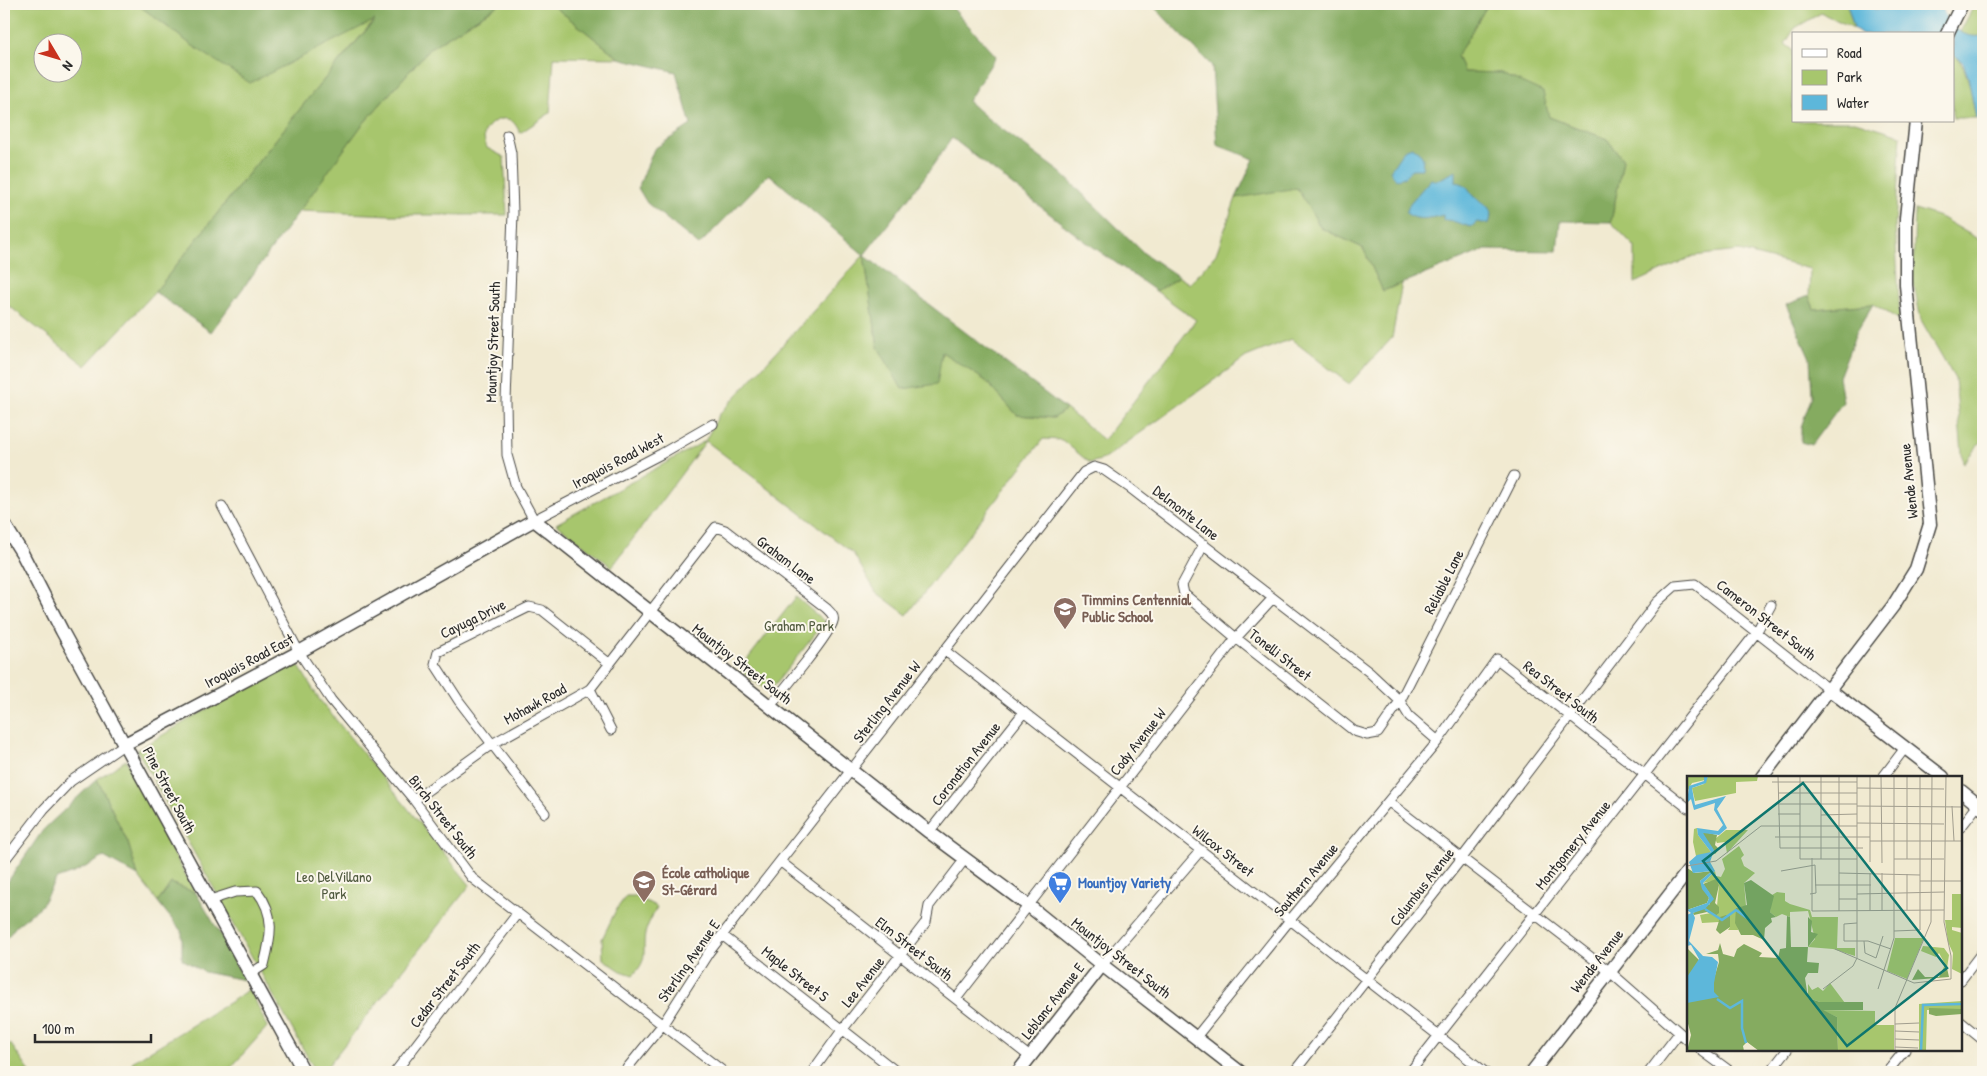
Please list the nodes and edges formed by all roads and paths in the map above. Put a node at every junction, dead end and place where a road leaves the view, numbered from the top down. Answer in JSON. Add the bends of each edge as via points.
{"nodes":[{"id":1,"x":1960,"y":9,"type":"edge"},
{"id":2,"x":1948,"y":32,"type":"edge"},
{"id":3,"x":1916,"y":122,"type":"edge"},
{"id":4,"x":507,"y":135,"type":"dead end"},
{"id":5,"x":713,"y":424,"type":"dead end"},
{"id":6,"x":1514,"y":476,"type":"dead end"},
{"id":7,"x":222,"y":506,"type":"dead end"},
{"id":8,"x":534,"y":520,"type":"junction"},
{"id":9,"x":4,"y":524,"type":"edge"},
{"id":10,"x":1204,"y":544,"type":"junction"},
{"id":11,"x":1273,"y":598,"type":"junction"},
{"id":12,"x":1771,"y":605,"type":"dead end"},
{"id":13,"x":651,"y":612,"type":"junction"},
{"id":14,"x":1756,"y":633,"type":"junction"},
{"id":15,"x":1236,"y":638,"type":"junction"},
{"id":16,"x":944,"y":650,"type":"junction"},
{"id":17,"x":300,"y":652,"type":"junction"},
{"id":18,"x":610,"y":664,"type":"junction"},
{"id":19,"x":590,"y":689,"type":"junction"},
{"id":20,"x":1830,"y":690,"type":"junction"},
{"id":21,"x":1400,"y":701,"type":"junction"},
{"id":22,"x":770,"y":706,"type":"junction"},
{"id":23,"x":1024,"y":712,"type":"junction"},
{"id":24,"x":1570,"y":717,"type":"junction"},
{"id":25,"x":611,"y":730,"type":"dead end"},
{"id":26,"x":1438,"y":741,"type":"junction"},
{"id":27,"x":126,"y":744,"type":"junction"},
{"id":28,"x":492,"y":744,"type":"junction"},
{"id":29,"x":1905,"y":748,"type":"junction"},
{"id":30,"x":852,"y":770,"type":"junction"},
{"id":31,"x":1646,"y":775,"type":"junction"},
{"id":32,"x":1763,"y":776,"type":"edge"},
{"id":33,"x":1883,"y":776,"type":"edge"},
{"id":34,"x":1942,"y":776,"type":"edge"},
{"id":35,"x":1120,"y":787,"type":"junction"},
{"id":36,"x":1962,"y":792,"type":"edge"},
{"id":37,"x":414,"y":800,"type":"junction"},
{"id":38,"x":1389,"y":802,"type":"junction"},
{"id":39,"x":1687,"y":807,"type":"edge"},
{"id":40,"x":1981,"y":807,"type":"edge"},
{"id":41,"x":545,"y":813,"type":"dead end"},
{"id":42,"x":1962,"y":826,"type":"edge"},
{"id":43,"x":929,"y":832,"type":"junction"},
{"id":44,"x":1200,"y":850,"type":"junction"},
{"id":45,"x":1462,"y":858,"type":"junction"},
{"id":46,"x":965,"y":859,"type":"junction"},
{"id":47,"x":4,"y":861,"type":"edge"},
{"id":48,"x":781,"y":862,"type":"junction"},
{"id":49,"x":1687,"y":872,"type":"edge"},
{"id":50,"x":210,"y":900,"type":"junction"},
{"id":51,"x":1029,"y":906,"type":"junction"},
{"id":52,"x":517,"y":914,"type":"junction"},
{"id":53,"x":1535,"y":914,"type":"junction"},
{"id":54,"x":1290,"y":920,"type":"junction"},
{"id":55,"x":722,"y":935,"type":"junction"},
{"id":56,"x":1983,"y":951,"type":"edge"},
{"id":57,"x":901,"y":956,"type":"junction"},
{"id":58,"x":1102,"y":965,"type":"junction"},
{"id":59,"x":1609,"y":971,"type":"junction"},
{"id":60,"x":250,"y":974,"type":"junction"},
{"id":61,"x":1962,"y":979,"type":"edge"},
{"id":62,"x":1367,"y":980,"type":"junction"},
{"id":63,"x":956,"y":999,"type":"junction"},
{"id":64,"x":1962,"y":1023,"type":"edge"},
{"id":65,"x":663,"y":1024,"type":"junction"},
{"id":66,"x":843,"y":1029,"type":"junction"},
{"id":67,"x":1679,"y":1033,"type":"junction"},
{"id":68,"x":1439,"y":1036,"type":"junction"},
{"id":69,"x":1196,"y":1037,"type":"junction"},
{"id":70,"x":1687,"y":1039,"type":"edge"},
{"id":71,"x":1983,"y":1040,"type":"edge"},
{"id":72,"x":1702,"y":1051,"type":"edge"},
{"id":73,"x":1786,"y":1051,"type":"edge"},
{"id":74,"x":1904,"y":1051,"type":"edge"},
{"id":75,"x":1030,"y":1057,"type":"junction"},
{"id":76,"x":304,"y":1072,"type":"edge"},
{"id":77,"x":395,"y":1072,"type":"edge"},
{"id":78,"x":624,"y":1072,"type":"edge"},
{"id":79,"x":724,"y":1072,"type":"edge"},
{"id":80,"x":812,"y":1072,"type":"edge"},
{"id":81,"x":897,"y":1072,"type":"edge"},
{"id":82,"x":1018,"y":1072,"type":"edge"},
{"id":83,"x":1240,"y":1072,"type":"edge"},
{"id":84,"x":1294,"y":1072,"type":"edge"},
{"id":85,"x":1410,"y":1072,"type":"edge"},
{"id":86,"x":1485,"y":1072,"type":"edge"},
{"id":87,"x":1532,"y":1072,"type":"edge"},
{"id":88,"x":1649,"y":1072,"type":"edge"},
{"id":89,"x":1730,"y":1072,"type":"edge"},
{"id":90,"x":1770,"y":1072,"type":"edge"},
{"id":91,"x":1887,"y":1072,"type":"edge"}],
"edges":[{"from":1,"to":2,"type":"street"},
{"from":3,"to":20,"type":"street","name":"Wende Avenue","via":[[1906,218],[1906,285],[1930,524],[1916,568],[1893,606]]},
{"from":4,"to":8,"type":"street","name":"Mountjoy Street South","via":[[511,153],[513,213],[507,455],[516,487]]},
{"from":5,"to":8,"type":"street","name":"Iroquois Road West"},
{"from":6,"to":21,"type":"street","name":"Reliable Lane"},
{"from":7,"to":17,"type":"street","name":"Birch Street South"},
{"from":8,"to":13,"type":"street","name":"Mountjoy Street South"},
{"from":8,"to":17,"type":"street","name":"Iroquois Road East"},
{"from":9,"to":27,"type":"street","name":"Pine Street South"},
{"from":10,"to":11,"type":"street","name":"Delmonte Lane"},
{"from":10,"to":15,"type":"street","name":"Tonelli Street","via":[[1182,585],[1184,594]]},
{"from":10,"to":16,"type":"street","name":"Delmonte Lane","via":[[1130,488],[1094,467],[1084,472]]},
{"from":11,"to":15,"type":"street","name":"Cody Avenue W"},
{"from":11,"to":21,"type":"street","name":"Delmonte Lane","via":[[1369,672]]},
{"from":12,"to":14,"type":"street","name":"Montgomery Avenue"},
{"from":13,"to":18,"type":"street","name":"Mohawk Road"},
{"from":13,"to":22,"type":"street","name":"Mountjoy Street South"},
{"from":13,"to":22,"type":"street","name":"Graham Lane","via":[[716,527],[725,530],[826,608],[834,622]]},
{"from":14,"to":20,"type":"street","name":"Cameron Street South"},
{"from":14,"to":24,"type":"street","name":"Cameron Street South","via":[[1695,584],[1676,586],[1657,602]]},
{"from":14,"to":31,"type":"street","name":"Montgomery Avenue"},
{"from":15,"to":21,"type":"street","name":"Tonelli Street","via":[[1354,731],[1378,734]]},
{"from":15,"to":35,"type":"street","name":"Cody Avenue W"},
{"from":16,"to":23,"type":"street","name":"Wilcox Street"},
{"from":16,"to":30,"type":"street","name":"Sterling Avenue W"},
{"from":17,"to":27,"type":"street","name":"Iroquois Road East"},
{"from":17,"to":37,"type":"street","name":"Birch Street South","via":[[331,700]]},
{"from":18,"to":19,"type":"street","name":"Mohawk Road"},
{"from":18,"to":28,"type":"street","name":"Cayuga Drive","via":[[542,610],[529,607],[438,652],[435,664]]},
{"from":19,"to":25,"type":"street"},
{"from":19,"to":28,"type":"street","name":"Mohawk Road"},
{"from":20,"to":29,"type":"street","name":"Cameron Street South"},
{"from":20,"to":32,"type":"street","name":"Wende Avenue"},
{"from":21,"to":26,"type":"street","name":"Delmonte Lane","via":[[1409,716]]},
{"from":22,"to":30,"type":"street","name":"Mountjoy Street South"},
{"from":23,"to":35,"type":"street","name":"Wilcox Street"},
{"from":23,"to":43,"type":"street","name":"Coronation Avenue"},
{"from":24,"to":26,"type":"street","name":"Rea Street South","via":[[1497,659]]},
{"from":24,"to":31,"type":"street","name":"Rea Street South"},
{"from":24,"to":45,"type":"street","name":"Columbus Avenue"},
{"from":26,"to":38,"type":"street","name":"Southern Avenue"},
{"from":27,"to":47,"type":"street","name":"Iroquois Road East","via":[[71,781],[44,809]]},
{"from":27,"to":50,"type":"street","name":"Pine Street South"},
{"from":28,"to":37,"type":"street","name":"Mohawk Road"},
{"from":28,"to":41,"type":"street","name":"Cayuga Drive"},
{"from":29,"to":33,"type":"street"},
{"from":29,"to":34,"type":"street","name":"Cameron Street South"},
{"from":30,"to":43,"type":"street","name":"Mountjoy Street South"},
{"from":30,"to":48,"type":"street","name":"Sterling Avenue E"},
{"from":31,"to":39,"type":"street","name":"Rea Street South"},
{"from":31,"to":53,"type":"street","name":"Montgomery Avenue"},
{"from":35,"to":44,"type":"street","name":"Wilcox Street"},
{"from":35,"to":51,"type":"street","name":"Cody Avenue W"},
{"from":36,"to":40,"type":"street"},
{"from":37,"to":52,"type":"street","name":"Birch Street South","via":[[472,878]]},
{"from":38,"to":45,"type":"street"},
{"from":38,"to":54,"type":"street","name":"Southern Avenue"},
{"from":40,"to":42,"type":"street"},
{"from":43,"to":46,"type":"street","name":"Mountjoy Street South"},
{"from":44,"to":54,"type":"street","name":"Wilcox Street"},
{"from":44,"to":58,"type":"street"},
{"from":45,"to":53,"type":"street"},
{"from":45,"to":62,"type":"street","name":"Columbus Avenue"},
{"from":46,"to":51,"type":"street","name":"Mountjoy Street South"},
{"from":46,"to":57,"type":"street","name":"Lee Avenue","via":[[928,906],[926,922]]},
{"from":48,"to":55,"type":"street","name":"Sterling Avenue E"},
{"from":48,"to":57,"type":"street","name":"Elm Street South"},
{"from":49,"to":59,"type":"street","name":"Wende Avenue"},
{"from":50,"to":60,"type":"street","name":"Pine Street South"},
{"from":50,"to":60,"type":"street","via":[[235,892],[257,891],[266,903],[270,944],[264,965]]},
{"from":51,"to":58,"type":"street","name":"Mountjoy Street South"},
{"from":51,"to":63,"type":"street","name":"Cody Avenue W"},
{"from":52,"to":65,"type":"street","name":"Birch Street South"},
{"from":52,"to":77,"type":"street","name":"Cedar Street South"},
{"from":53,"to":59,"type":"street"},
{"from":53,"to":68,"type":"street","name":"Montgomery Avenue"},
{"from":54,"to":62,"type":"street","name":"Wilcox Street"},
{"from":54,"to":69,"type":"street","name":"Southern Avenue"},
{"from":55,"to":65,"type":"street","name":"Sterling Avenue E"},
{"from":55,"to":66,"type":"street","name":"Maple Street S"},
{"from":56,"to":61,"type":"street"},
{"from":57,"to":63,"type":"street","name":"Elm Street South"},
{"from":57,"to":66,"type":"street","name":"Lee Avenue"},
{"from":58,"to":69,"type":"street","name":"Mountjoy Street South"},
{"from":58,"to":75,"type":"street","name":"Leblanc Avenue E"},
{"from":59,"to":67,"type":"street"},
{"from":59,"to":87,"type":"street","name":"Wende Avenue"},
{"from":60,"to":76,"type":"street","name":"Pine Street South"},
{"from":62,"to":68,"type":"street","name":"Wilcox Street"},
{"from":62,"to":84,"type":"street","name":"Columbus Avenue"},
{"from":63,"to":75,"type":"street","name":"Elm Street South"},
{"from":64,"to":71,"type":"street"},
{"from":65,"to":78,"type":"street","name":"Sterling Avenue E"},
{"from":65,"to":79,"type":"street","name":"Birch Street South"},
{"from":66,"to":80,"type":"street","name":"Lee Avenue"},
{"from":66,"to":81,"type":"street","name":"Maple Street S"},
{"from":67,"to":70,"type":"street"},
{"from":67,"to":88,"type":"street"},
{"from":68,"to":85,"type":"street","name":"Montgomery Avenue"},
{"from":68,"to":86,"type":"street","name":"Wilcox Street"},
{"from":69,"to":83,"type":"street","name":"Mountjoy Street South"},
{"from":72,"to":89,"type":"street"},
{"from":73,"to":90,"type":"street"},
{"from":74,"to":91,"type":"street"},
{"from":75,"to":82,"type":"street","name":"Leblanc Avenue E"}]}
